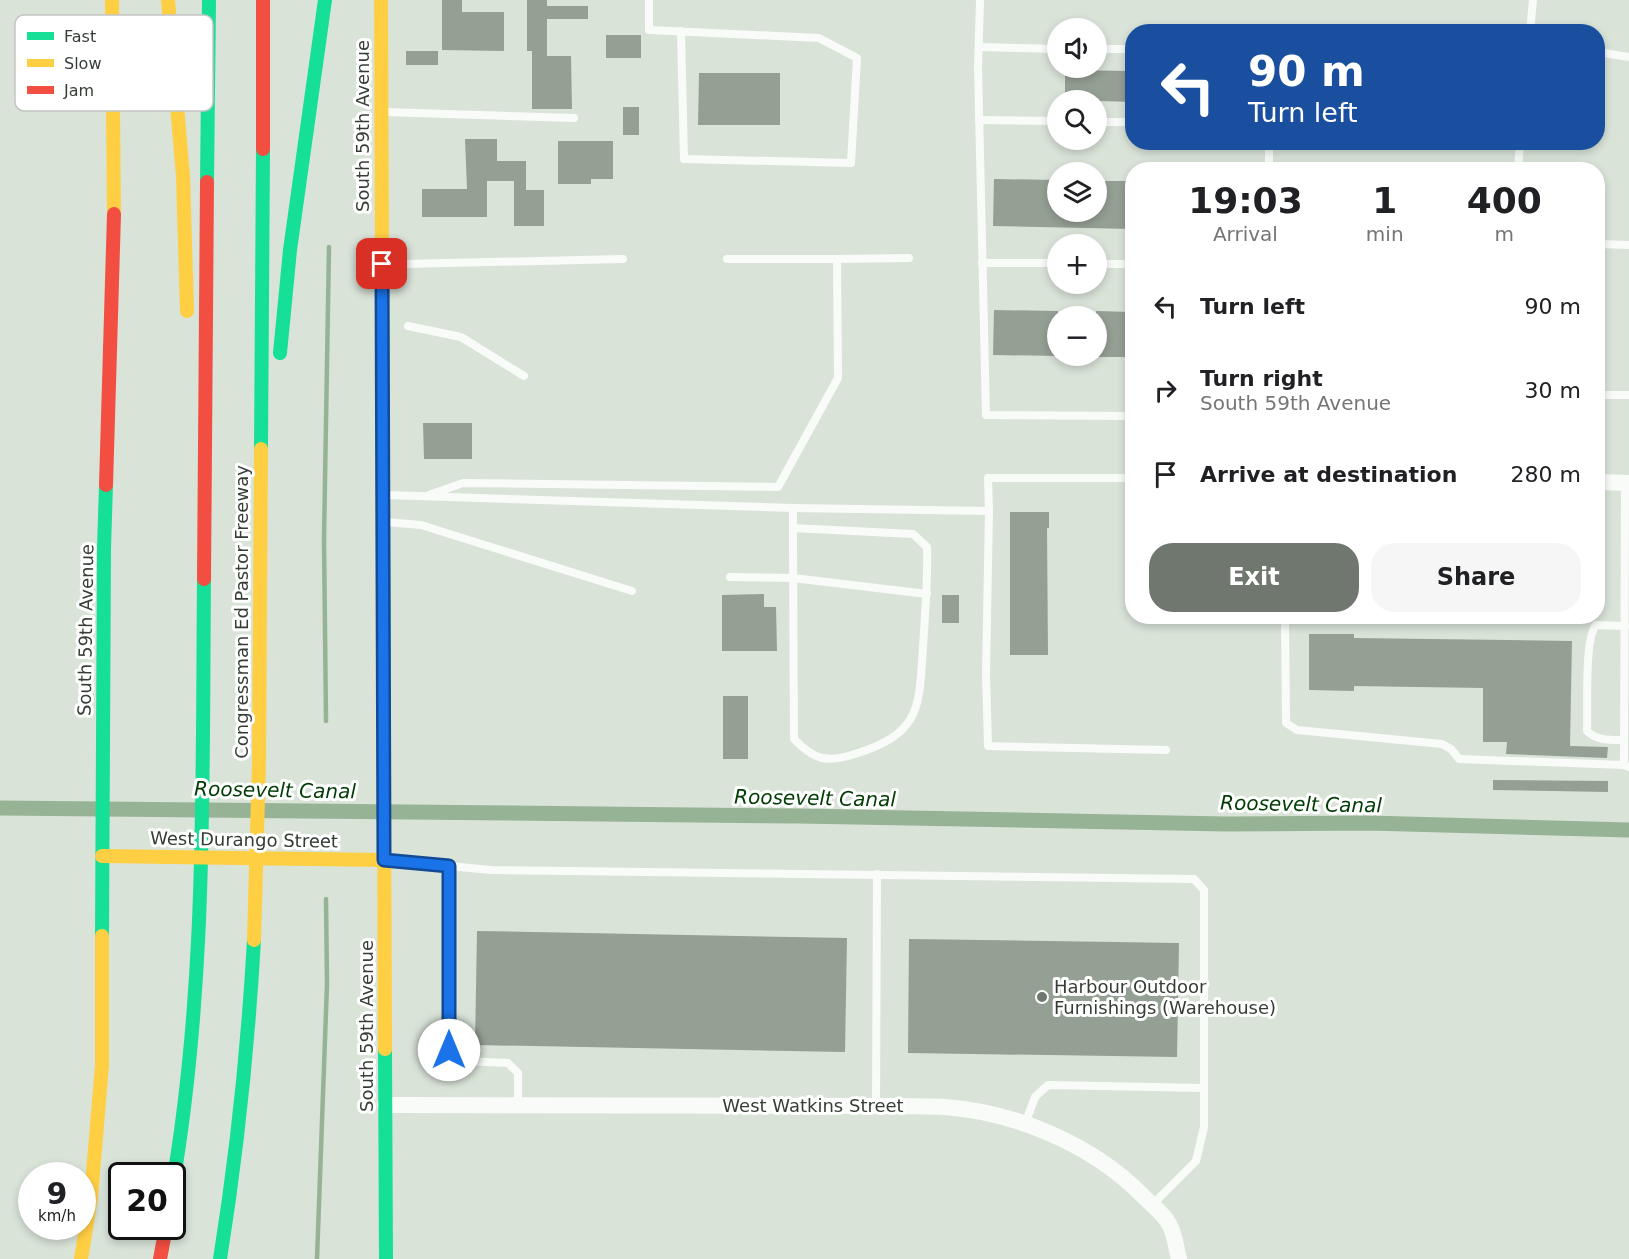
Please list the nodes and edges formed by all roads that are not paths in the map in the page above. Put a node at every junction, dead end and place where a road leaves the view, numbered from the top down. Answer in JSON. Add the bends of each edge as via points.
{"nodes":[{"id":1,"x":112,"y":0,"type":"edge"},
{"id":2,"x":168,"y":0,"type":"edge"},
{"id":3,"x":209,"y":0,"type":"edge"},
{"id":4,"x":263,"y":0,"type":"edge"},
{"id":5,"x":325,"y":0,"type":"edge"},
{"id":6,"x":381,"y":0,"type":"edge"},
{"id":7,"x":648,"y":0,"type":"edge"},
{"id":8,"x":980,"y":0,"type":"edge"},
{"id":9,"x":1533,"y":0,"type":"edge"},
{"id":10,"x":112,"y":15,"type":"edge"},
{"id":11,"x":169,"y":15,"type":"edge"},
{"id":12,"x":209,"y":15,"type":"edge"},
{"id":13,"x":1531,"y":24,"type":"edge"},
{"id":14,"x":681,"y":32,"type":"junction"},
{"id":15,"x":979,"y":47,"type":"junction"},
{"id":16,"x":1047,"y":49,"type":"edge"},
{"id":17,"x":1107,"y":49,"type":"edge"},
{"id":18,"x":1125,"y":49,"type":"edge"},
{"id":19,"x":1605,"y":53,"type":"edge"},
{"id":20,"x":1629,"y":57,"type":"edge"},
{"id":21,"x":113,"y":111,"type":"edge"},
{"id":22,"x":177,"y":111,"type":"edge"},
{"id":23,"x":208,"y":111,"type":"edge"},
{"id":24,"x":380,"y":112,"type":"junction"},
{"id":25,"x":574,"y":118,"type":"dead end"},
{"id":26,"x":979,"y":120,"type":"junction"},
{"id":27,"x":1047,"y":121,"type":"edge"},
{"id":28,"x":1107,"y":122,"type":"edge"},
{"id":29,"x":1125,"y":122,"type":"edge"},
{"id":30,"x":1605,"y":244,"type":"edge"},
{"id":31,"x":1629,"y":245,"type":"edge"},
{"id":32,"x":909,"y":258,"type":"dead end"},
{"id":33,"x":623,"y":259,"type":"dead end"},
{"id":34,"x":727,"y":259,"type":"dead end"},
{"id":35,"x":837,"y":259,"type":"junction"},
{"id":36,"x":982,"y":263,"type":"junction"},
{"id":37,"x":1047,"y":263,"type":"edge"},
{"id":38,"x":406,"y":264,"type":"dead end"},
{"id":39,"x":1107,"y":264,"type":"edge"},
{"id":40,"x":1125,"y":264,"type":"edge"},
{"id":41,"x":408,"y":326,"type":"dead end"},
{"id":42,"x":188,"y":330,"type":"dead end"},
{"id":43,"x":524,"y":376,"type":"dead end"},
{"id":44,"x":1605,"y":395,"type":"edge"},
{"id":45,"x":1629,"y":395,"type":"edge"},
{"id":46,"x":1125,"y":416,"type":"edge"},
{"id":47,"x":191,"y":436,"type":"dead end"},
{"id":48,"x":261,"y":438,"type":"junction"},
{"id":49,"x":205,"y":476,"type":"junction"},
{"id":50,"x":1125,"y":478,"type":"edge"},
{"id":51,"x":1605,"y":482,"type":"edge"},
{"id":52,"x":1627,"y":483,"type":"edge"},
{"id":53,"x":383,"y":495,"type":"junction"},
{"id":54,"x":426,"y":496,"type":"junction"},
{"id":55,"x":793,"y":508,"type":"junction"},
{"id":56,"x":989,"y":511,"type":"junction"},
{"id":57,"x":1627,"y":519,"type":"edge"},
{"id":58,"x":383,"y":521,"type":"junction"},
{"id":59,"x":793,"y":528,"type":"junction"},
{"id":60,"x":730,"y":577,"type":"dead end"},
{"id":61,"x":793,"y":578,"type":"junction"},
{"id":62,"x":632,"y":591,"type":"dead end"},
{"id":63,"x":927,"y":594,"type":"junction"},
{"id":64,"x":1285,"y":624,"type":"edge"},
{"id":65,"x":1624,"y":626,"type":"junction"},
{"id":66,"x":1624,"y":740,"type":"junction"},
{"id":67,"x":1166,"y":750,"type":"dead end"},
{"id":68,"x":1627,"y":766,"type":"edge"},
{"id":69,"x":102,"y":856,"type":"junction"},
{"id":70,"x":384,"y":860,"type":"junction"},
{"id":71,"x":449,"y":866,"type":"junction"},
{"id":72,"x":877,"y":874,"type":"junction"},
{"id":73,"x":1204,"y":1088,"type":"junction"},
{"id":74,"x":385,"y":1105,"type":"junction"},
{"id":75,"x":518,"y":1106,"type":"junction"},
{"id":76,"x":876,"y":1106,"type":"junction"},
{"id":77,"x":1024,"y":1125,"type":"junction"},
{"id":78,"x":176,"y":1162,"type":"edge"},
{"id":79,"x":1152,"y":1205,"type":"junction"},
{"id":80,"x":164,"y":1240,"type":"edge"},
{"id":81,"x":81,"y":1259,"type":"edge"},
{"id":82,"x":160,"y":1259,"type":"edge"},
{"id":83,"x":220,"y":1259,"type":"edge"},
{"id":84,"x":386,"y":1259,"type":"edge"},
{"id":85,"x":1179,"y":1259,"type":"edge"}],
"edges":[{"from":1,"to":10,"type":"main road","name":"South 59th Avenue"},
{"from":2,"to":11,"type":"main road"},
{"from":3,"to":12,"type":"main road","name":"Congressman Ed Pastor Freeway"},
{"from":4,"to":48,"type":"main road","name":"Congressman Ed Pastor Freeway"},
{"from":5,"to":48,"type":"main road","via":[[277,368]]},
{"from":6,"to":24,"type":"main road","name":"South 59th Avenue"},
{"from":7,"to":14,"type":"lane","via":[[649,30]]},
{"from":8,"to":15,"type":"lane"},
{"from":9,"to":13,"type":"lane"},
{"from":14,"to":14,"type":"lane","via":[[819,38],[857,58],[851,163],[684,159]]},
{"from":15,"to":16,"type":"lane"},
{"from":15,"to":26,"type":"lane"},
{"from":17,"to":18,"type":"lane"},
{"from":19,"to":20,"type":"lane"},
{"from":21,"to":69,"type":"main road","name":"South 59th Avenue"},
{"from":22,"to":42,"type":"main road"},
{"from":23,"to":49,"type":"main road","name":"Congressman Ed Pastor Freeway"},
{"from":24,"to":25,"type":"lane"},
{"from":24,"to":53,"type":"main road","name":"South 59th Avenue"},
{"from":26,"to":27,"type":"lane"},
{"from":26,"to":36,"type":"lane"},
{"from":28,"to":29,"type":"lane"},
{"from":30,"to":31,"type":"lane"},
{"from":32,"to":35,"type":"lane"},
{"from":33,"to":38,"type":"lane"},
{"from":34,"to":35,"type":"lane"},
{"from":35,"to":54,"type":"lane","via":[[838,378],[778,488],[463,483]]},
{"from":36,"to":37,"type":"lane"},
{"from":36,"to":46,"type":"lane","via":[[986,414]]},
{"from":39,"to":40,"type":"lane"},
{"from":41,"to":43,"type":"lane","via":[[461,337]]},
{"from":44,"to":45,"type":"lane"},
{"from":47,"to":49,"type":"main road"},
{"from":48,"to":83,"type":"main road","name":"Congressman Ed Pastor Freeway","via":[[257,895],[246,1070]]},
{"from":49,"to":78,"type":"main road","name":"Congressman Ed Pastor Freeway","via":[[201,894],[194,1024]]},
{"from":50,"to":56,"type":"lane","via":[[988,478]]},
{"from":51,"to":52,"type":"street"},
{"from":52,"to":57,"type":"lane"},
{"from":53,"to":54,"type":"lane"},
{"from":53,"to":58,"type":"main road","name":"South 59th Avenue"},
{"from":54,"to":55,"type":"lane"},
{"from":55,"to":56,"type":"lane"},
{"from":55,"to":59,"type":"lane"},
{"from":56,"to":67,"type":"lane","via":[[988,746]]},
{"from":57,"to":65,"type":"lane"},
{"from":58,"to":62,"type":"lane","via":[[421,525]]},
{"from":58,"to":70,"type":"main road","name":"South 59th Avenue"},
{"from":59,"to":61,"type":"lane"},
{"from":59,"to":63,"type":"lane","via":[[913,534],[927,547]]},
{"from":60,"to":61,"type":"lane"},
{"from":61,"to":63,"type":"lane"},
{"from":61,"to":63,"type":"lane","via":[[794,739],[807,754],[826,760],[854,755],[893,739],[914,713],[922,678]]},
{"from":64,"to":68,"type":"lane","via":[[1286,723],[1297,730],[1442,744],[1459,759]]},
{"from":65,"to":66,"type":"lane"},
{"from":65,"to":66,"type":"lane","via":[[1596,625],[1591,630],[1587,731],[1607,740]]},
{"from":66,"to":68,"type":"lane"},
{"from":69,"to":70,"type":"main road","name":"West Durango Street"},
{"from":69,"to":81,"type":"main road","name":"South 59th Avenue","via":[[102,1065],[91,1197]]},
{"from":70,"to":71,"type":"lane"},
{"from":70,"to":74,"type":"main road","name":"South 59th Avenue"},
{"from":71,"to":72,"type":"lane","via":[[491,870]]},
{"from":71,"to":75,"type":"lane","via":[[449,1050],[465,1061],[508,1062],[518,1072]]},
{"from":72,"to":73,"type":"lane","via":[[1194,879],[1204,890]]},
{"from":72,"to":76,"type":"lane"},
{"from":73,"to":77,"type":"lane","via":[[1048,1085],[1035,1097]]},
{"from":73,"to":79,"type":"lane","via":[[1204,1127],[1196,1161]]},
{"from":74,"to":75,"type":"street","name":"West Watkins Street"},
{"from":74,"to":84,"type":"main road","name":"South 59th Avenue"},
{"from":75,"to":76,"type":"street","name":"West Watkins Street"},
{"from":76,"to":77,"type":"street","name":"West Watkins Street","via":[[945,1107],[985,1113]]},
{"from":77,"to":79,"type":"street","name":"West Watkins Street","via":[[1106,1165]]},
{"from":79,"to":85,"type":"street","name":"West Watkins Street","via":[[1169,1223]]},
{"from":80,"to":82,"type":"main road"}]}
